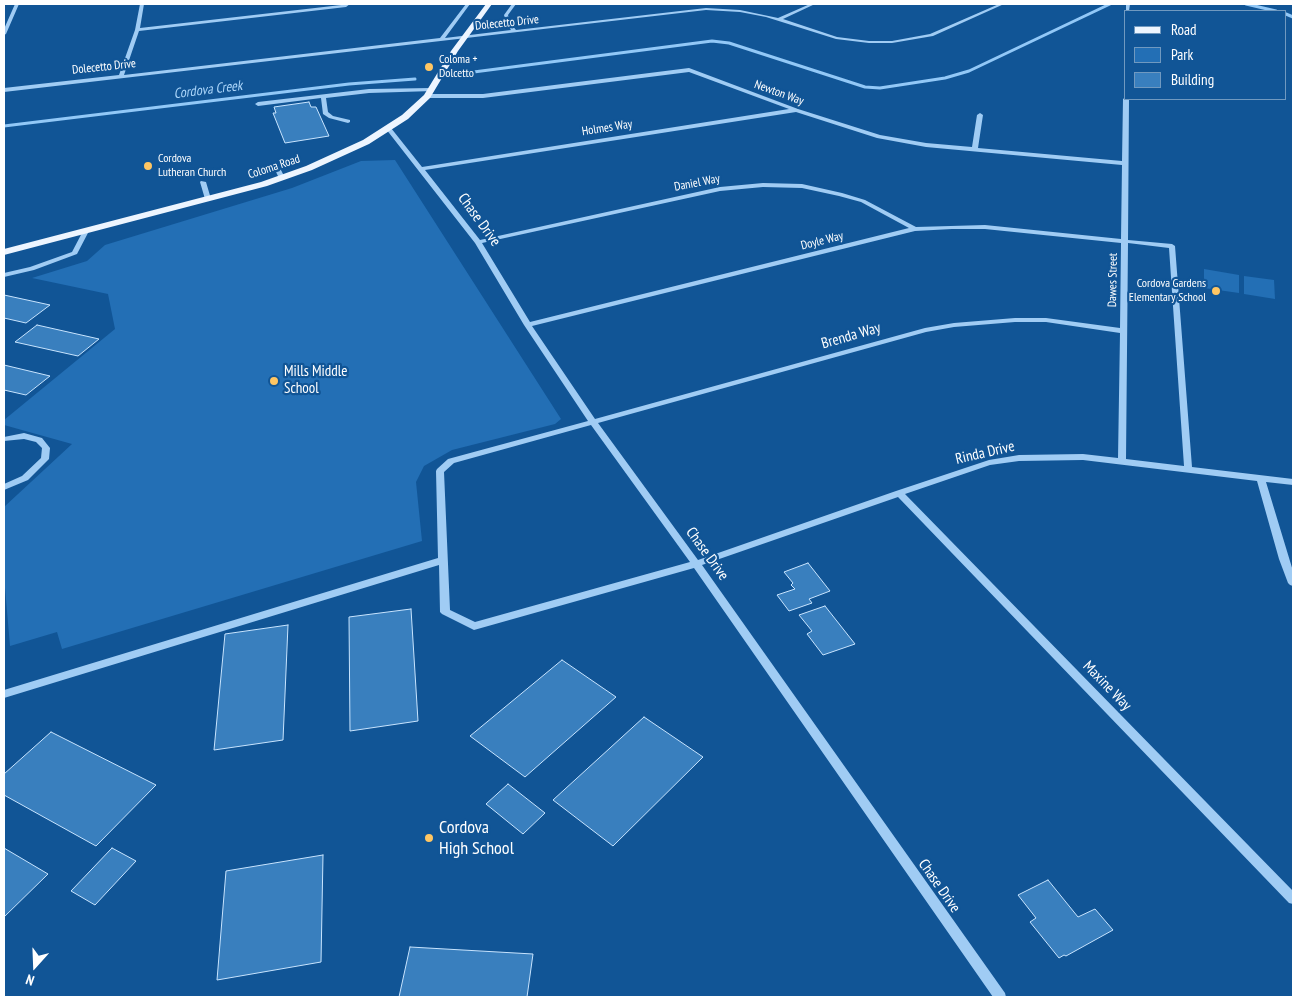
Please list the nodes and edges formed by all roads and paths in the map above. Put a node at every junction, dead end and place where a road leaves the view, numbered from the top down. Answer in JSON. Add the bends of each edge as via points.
{"nodes":[{"id":1,"x":17,"y":4,"type":"edge"},
{"id":2,"x":142,"y":4,"type":"edge"},
{"id":3,"x":348,"y":4,"type":"edge"},
{"id":4,"x":468,"y":4,"type":"edge"},
{"id":5,"x":489,"y":4,"type":"edge"},
{"id":6,"x":514,"y":4,"type":"edge"},
{"id":7,"x":813,"y":4,"type":"edge"},
{"id":8,"x":1002,"y":4,"type":"edge"},
{"id":9,"x":673,"y":7,"type":"dead end"},
{"id":10,"x":677,"y":12,"type":"junction"},
{"id":11,"x":779,"y":19,"type":"junction"},
{"id":12,"x":137,"y":30,"type":"junction"},
{"id":13,"x":515,"y":32,"type":"junction"},
{"id":14,"x":4,"y":34,"type":"edge"},
{"id":15,"x":465,"y":37,"type":"junction"},
{"id":16,"x":441,"y":40,"type":"junction"},
{"id":17,"x":121,"y":76,"type":"junction"},
{"id":18,"x":4,"y":90,"type":"edge"},
{"id":19,"x":429,"y":93,"type":"junction"},
{"id":20,"x":323,"y":96,"type":"junction"},
{"id":21,"x":1126,"y":100,"type":"edge"},
{"id":22,"x":258,"y":104,"type":"dead end"},
{"id":23,"x":796,"y":110,"type":"junction"},
{"id":24,"x":980,"y":116,"type":"dead end"},
{"id":25,"x":348,"y":121,"type":"dead end"},
{"id":26,"x":390,"y":129,"type":"junction"},
{"id":27,"x":975,"y":149,"type":"junction"},
{"id":28,"x":1125,"y":163,"type":"junction"},
{"id":29,"x":276,"y":164,"type":"dead end"},
{"id":30,"x":422,"y":168,"type":"junction"},
{"id":31,"x":282,"y":178,"type":"junction"},
{"id":32,"x":203,"y":182,"type":"dead end"},
{"id":33,"x":208,"y":199,"type":"junction"},
{"id":34,"x":915,"y":229,"type":"junction"},
{"id":35,"x":86,"y":231,"type":"junction"},
{"id":36,"x":1126,"y":241,"type":"junction"},
{"id":37,"x":478,"y":242,"type":"junction"},
{"id":38,"x":4,"y":252,"type":"edge"},
{"id":39,"x":4,"y":275,"type":"edge"},
{"id":40,"x":528,"y":325,"type":"junction"},
{"id":41,"x":1124,"y":332,"type":"junction"},
{"id":42,"x":593,"y":422,"type":"junction"},
{"id":43,"x":4,"y":439,"type":"edge"},
{"id":44,"x":1122,"y":461,"type":"junction"},
{"id":45,"x":1188,"y":469,"type":"junction"},
{"id":46,"x":1261,"y":478,"type":"junction"},
{"id":47,"x":1293,"y":482,"type":"edge"},
{"id":48,"x":4,"y":487,"type":"edge"},
{"id":49,"x":899,"y":493,"type":"junction"},
{"id":50,"x":443,"y":560,"type":"junction"},
{"id":51,"x":696,"y":564,"type":"junction"},
{"id":52,"x":1293,"y":583,"type":"edge"},
{"id":53,"x":4,"y":694,"type":"edge"},
{"id":54,"x":1293,"y":899,"type":"edge"},
{"id":55,"x":1000,"y":997,"type":"edge"}],
"edges":[{"from":1,"to":14,"type":"street"},
{"from":2,"to":12,"type":"street"},
{"from":3,"to":12,"type":"street"},
{"from":4,"to":16,"type":"street"},
{"from":5,"to":15,"type":"main road","name":"Coloma Road"},
{"from":6,"to":13,"type":"street","via":[[506,15]]},
{"from":7,"to":11,"type":"street"},
{"from":8,"to":11,"type":"street","name":"Dolecetto Drive","via":[[931,35],[892,42],[836,38]]},
{"from":9,"to":10,"type":"street"},
{"from":10,"to":11,"type":"street","name":"Dolecetto Drive","via":[[725,10]]},
{"from":10,"to":13,"type":"street","name":"Dolecetto Drive"},
{"from":12,"to":17,"type":"street"},
{"from":13,"to":15,"type":"street","name":"Dolecetto Drive"},
{"from":15,"to":16,"type":"street","name":"Dolecetto Drive"},
{"from":15,"to":19,"type":"main road","name":"Coloma Road"},
{"from":16,"to":17,"type":"street","name":"Dolecetto Drive"},
{"from":17,"to":18,"type":"street","name":"Dolecetto Drive"},
{"from":19,"to":20,"type":"street","via":[[369,91]]},
{"from":19,"to":23,"type":"street","name":"Newton Way","via":[[483,96],[683,70]]},
{"from":19,"to":26,"type":"main road","name":"Coloma Road"},
{"from":20,"to":22,"type":"street"},
{"from":20,"to":25,"type":"street","via":[[325,113]]},
{"from":21,"to":28,"type":"street","name":"Dawes Street"},
{"from":23,"to":27,"type":"street","name":"Newton Way","via":[[879,137]]},
{"from":23,"to":30,"type":"street","name":"Holmes Way"},
{"from":24,"to":27,"type":"street"},
{"from":26,"to":30,"type":"street","name":"Chase Drive"},
{"from":26,"to":31,"type":"main road","name":"Coloma Road","via":[[340,156]]},
{"from":27,"to":28,"type":"street","name":"Newton Way"},
{"from":28,"to":36,"type":"street","name":"Dawes Street"},
{"from":29,"to":31,"type":"street"},
{"from":30,"to":37,"type":"street","name":"Chase Drive"},
{"from":31,"to":33,"type":"main road","name":"Coloma Road"},
{"from":32,"to":33,"type":"street"},
{"from":33,"to":35,"type":"main road","name":"Coloma Road"},
{"from":34,"to":36,"type":"street","name":"Doyle Way","via":[[985,227]]},
{"from":34,"to":37,"type":"street","name":"Daniel Way","via":[[863,201],[840,194],[802,186],[763,185],[720,190]]},
{"from":34,"to":40,"type":"street","name":"Doyle Way"},
{"from":35,"to":38,"type":"main road","name":"Coloma Road"},
{"from":35,"to":39,"type":"street","via":[[74,253],[32,269]]},
{"from":36,"to":41,"type":"street","name":"Dawes Street"},
{"from":36,"to":45,"type":"street","name":"Doyle Way","via":[[1172,246]]},
{"from":37,"to":40,"type":"street","name":"Chase Drive"},
{"from":40,"to":42,"type":"street","name":"Chase Drive"},
{"from":41,"to":42,"type":"street","name":"Brenda Way","via":[[1046,320],[954,325],[911,333]]},
{"from":41,"to":44,"type":"street","name":"Dawes Street"},
{"from":42,"to":50,"type":"street","name":"Brenda Way","via":[[451,461],[440,471]]},
{"from":42,"to":51,"type":"street","name":"Chase Drive"},
{"from":43,"to":48,"type":"street","via":[[24,436],[39,440],[46,448],[45,460],[25,478]]},
{"from":44,"to":45,"type":"street","name":"Rinda Drive"},
{"from":44,"to":49,"type":"street","name":"Rinda Drive","via":[[1083,457],[1019,458],[980,466]]},
{"from":45,"to":46,"type":"street","name":"Rinda Drive"},
{"from":46,"to":47,"type":"street","name":"Rinda Drive"},
{"from":46,"to":52,"type":"street"},
{"from":49,"to":51,"type":"street","name":"Rinda Drive"},
{"from":49,"to":54,"type":"street","name":"Maxine Way"},
{"from":50,"to":51,"type":"street","name":"Rinda Drive","via":[[445,612],[474,626]]},
{"from":50,"to":53,"type":"street"},
{"from":51,"to":55,"type":"street","name":"Chase Drive"}]}
